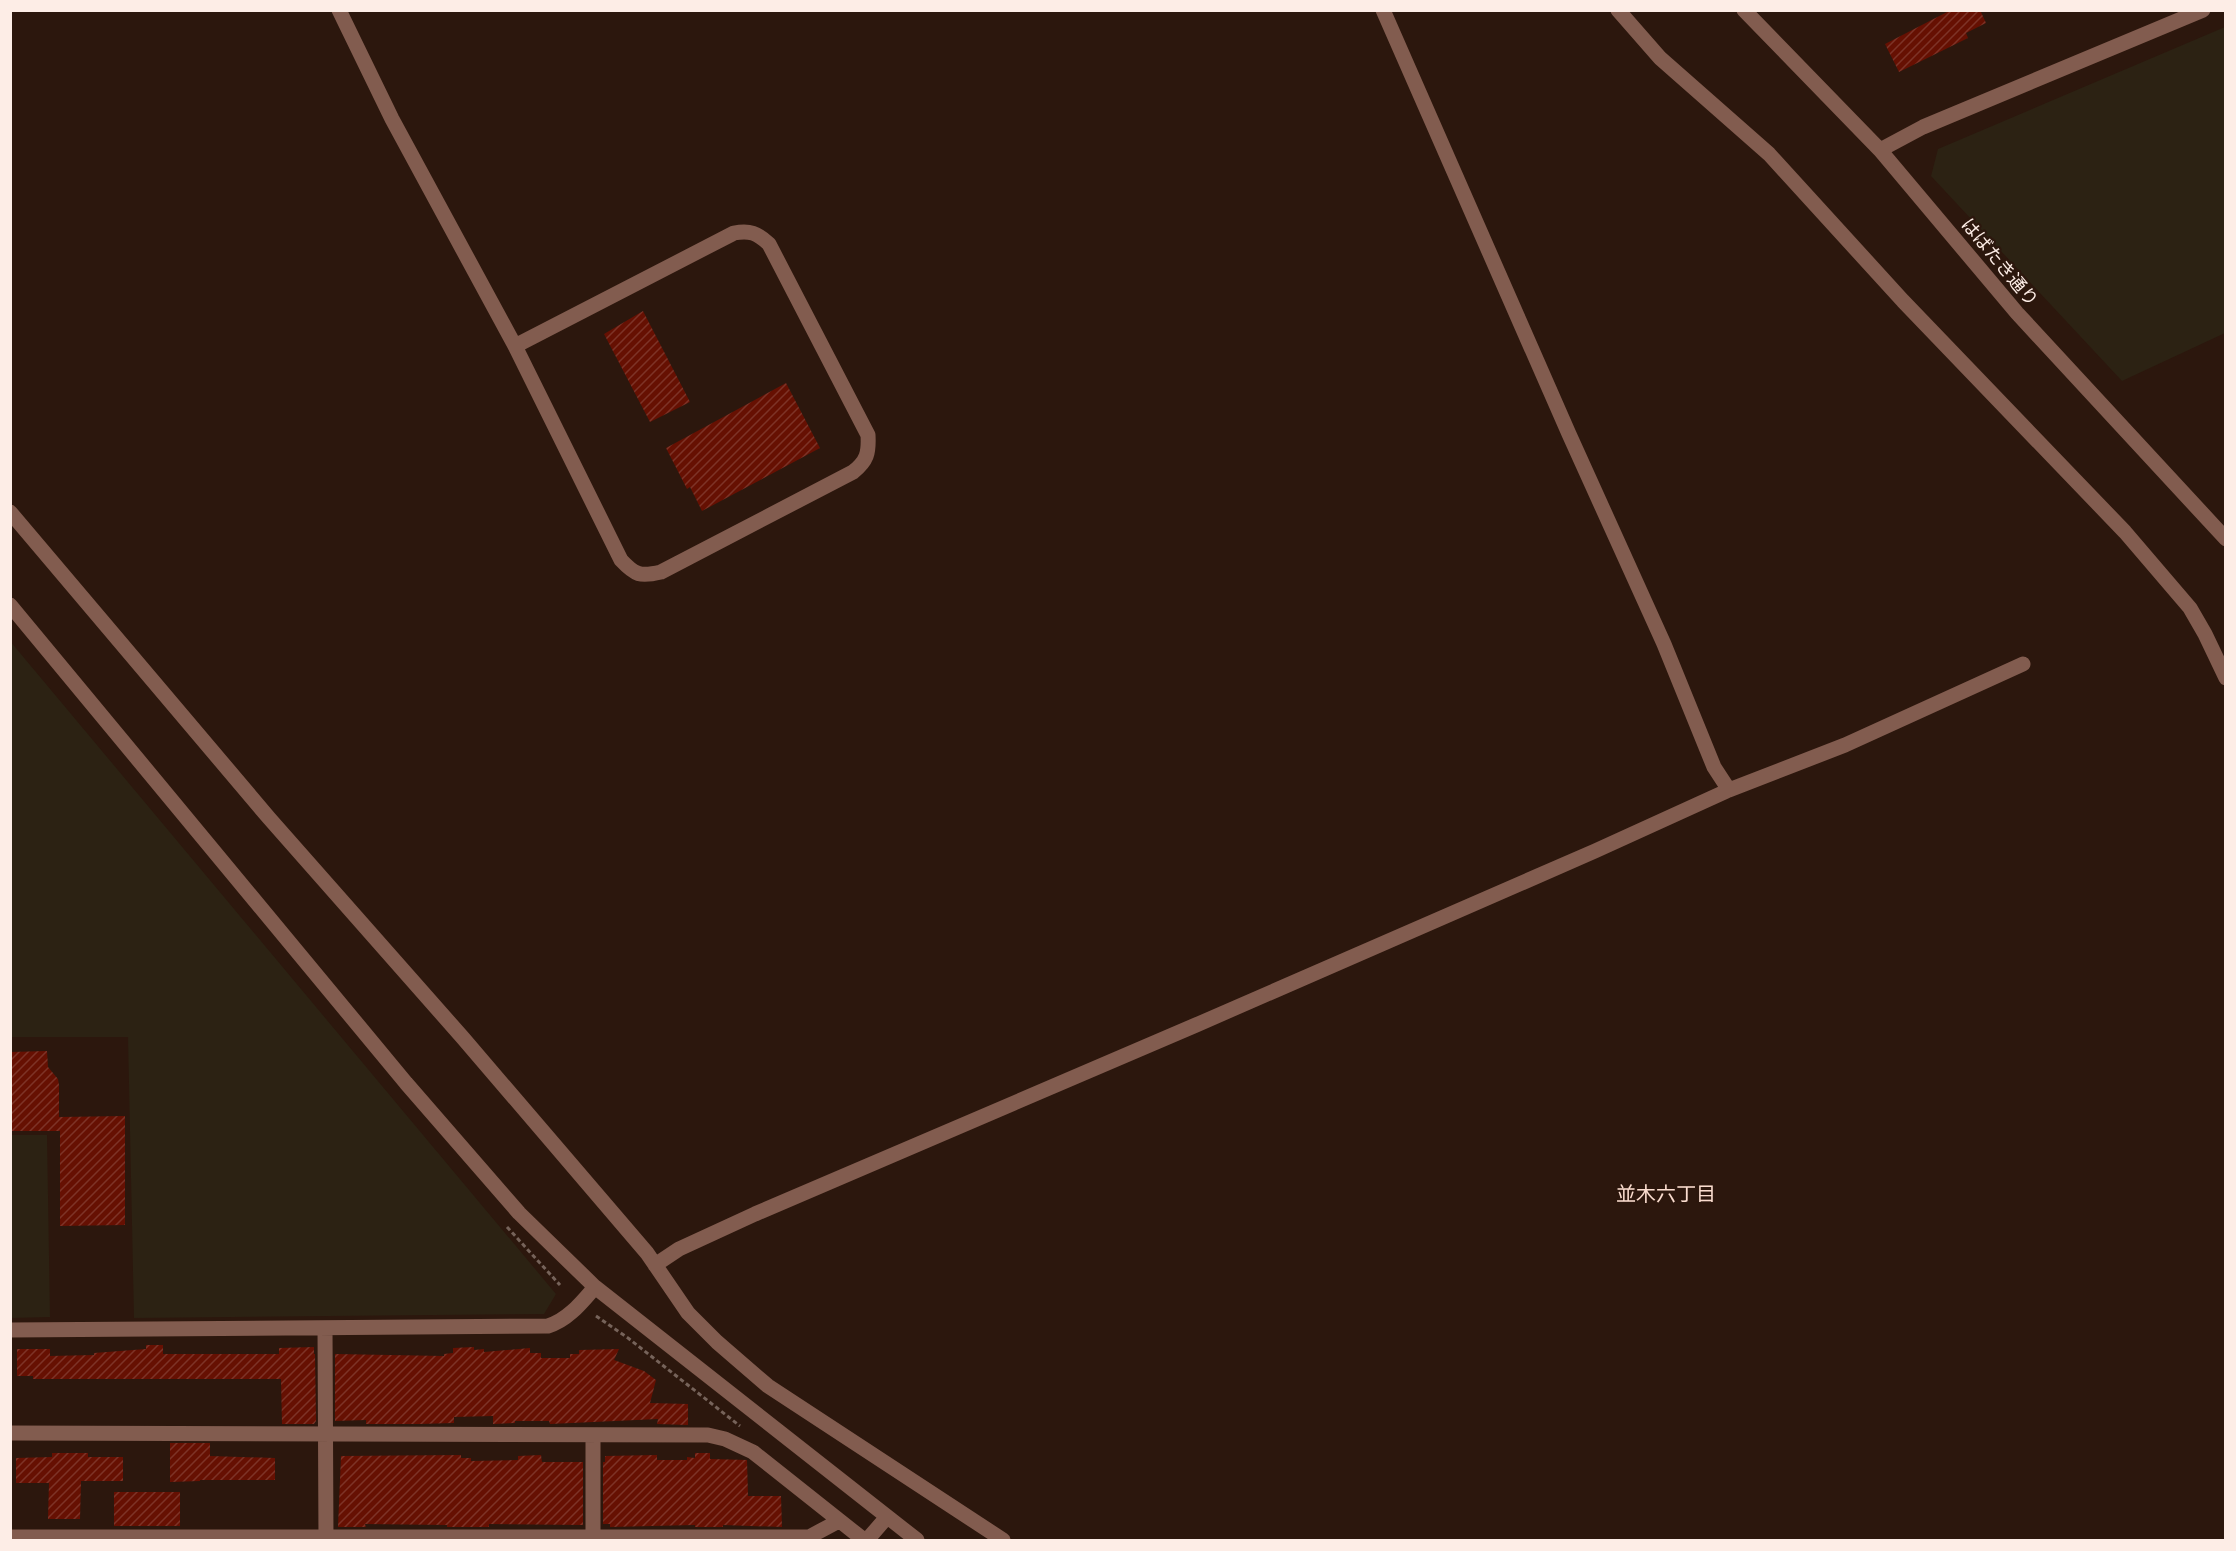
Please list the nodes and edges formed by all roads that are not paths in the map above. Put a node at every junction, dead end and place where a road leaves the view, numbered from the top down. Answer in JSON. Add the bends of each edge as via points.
{"nodes":[{"id":1,"x":339,"y":10,"type":"edge"},
{"id":2,"x":1383,"y":10,"type":"edge"},
{"id":3,"x":1618,"y":10,"type":"edge"},
{"id":4,"x":1744,"y":10,"type":"edge"},
{"id":5,"x":2203,"y":10,"type":"edge"},
{"id":6,"x":1880,"y":150,"type":"junction"},
{"id":7,"x":515,"y":346,"type":"junction"},
{"id":8,"x":10,"y":512,"type":"edge"},
{"id":9,"x":2226,"y":539,"type":"edge"},
{"id":10,"x":10,"y":605,"type":"edge"},
{"id":11,"x":2023,"y":664,"type":"dead end"},
{"id":12,"x":2226,"y":678,"type":"edge"},
{"id":13,"x":1729,"y":790,"type":"junction"},
{"id":14,"x":655,"y":1265,"type":"junction"},
{"id":15,"x":595,"y":1287,"type":"junction"},
{"id":16,"x":325,"y":1328,"type":"junction"},
{"id":17,"x":10,"y":1330,"type":"edge"},
{"id":18,"x":10,"y":1433,"type":"edge"},
{"id":19,"x":325,"y":1434,"type":"junction"},
{"id":20,"x":593,"y":1435,"type":"junction"},
{"id":21,"x":887,"y":1517,"type":"junction"},
{"id":22,"x":839,"y":1521,"type":"junction"},
{"id":23,"x":10,"y":1537,"type":"edge"},
{"id":24,"x":326,"y":1539,"type":"edge"},
{"id":25,"x":593,"y":1539,"type":"edge"},
{"id":26,"x":865,"y":1540,"type":"edge"},
{"id":27,"x":917,"y":1540,"type":"edge"},
{"id":28,"x":1003,"y":1540,"type":"edge"}],
"edges":[{"from":1,"to":7,"type":"street","via":[[392,118]]},
{"from":2,"to":13,"type":"street","via":[[1664,644],[1714,767]]},
{"from":3,"to":12,"type":"street","via":[[1660,58],[1769,154],[1903,301],[2125,532],[2190,608]]},
{"from":4,"to":6,"type":"street","name":"はばたき通り"},
{"from":5,"to":6,"type":"street","via":[[1923,127]]},
{"from":6,"to":9,"type":"street","name":"はばたき通り","via":[[2018,313]]},
{"from":7,"to":7,"type":"street","via":[[734,232],[747,230],[769,244],[868,435],[869,450],[864,464],[853,472],[661,572],[645,576],[632,571],[621,560]]},
{"from":8,"to":14,"type":"street"},
{"from":10,"to":15,"type":"street","via":[[478,1167]]},
{"from":11,"to":13,"type":"street","via":[[1855,740]]},
{"from":13,"to":14,"type":"street","via":[[754,1214],[679,1248]]},
{"from":14,"to":28,"type":"street","via":[[688,1313],[768,1386]]},
{"from":15,"to":16,"type":"street","via":[[568,1315],[548,1326]]},
{"from":15,"to":21,"type":"street"},
{"from":16,"to":17,"type":"street"},
{"from":16,"to":19,"type":"street"},
{"from":18,"to":19,"type":"street"},
{"from":19,"to":20,"type":"street"},
{"from":19,"to":24,"type":"street"},
{"from":20,"to":22,"type":"street","via":[[687,1434],[725,1439],[753,1452]]},
{"from":20,"to":25,"type":"street"},
{"from":21,"to":26,"type":"street"},
{"from":21,"to":27,"type":"street"},
{"from":22,"to":25,"type":"street","via":[[809,1537]]},
{"from":22,"to":26,"type":"street"},
{"from":23,"to":24,"type":"street"},
{"from":24,"to":25,"type":"street"}]}
